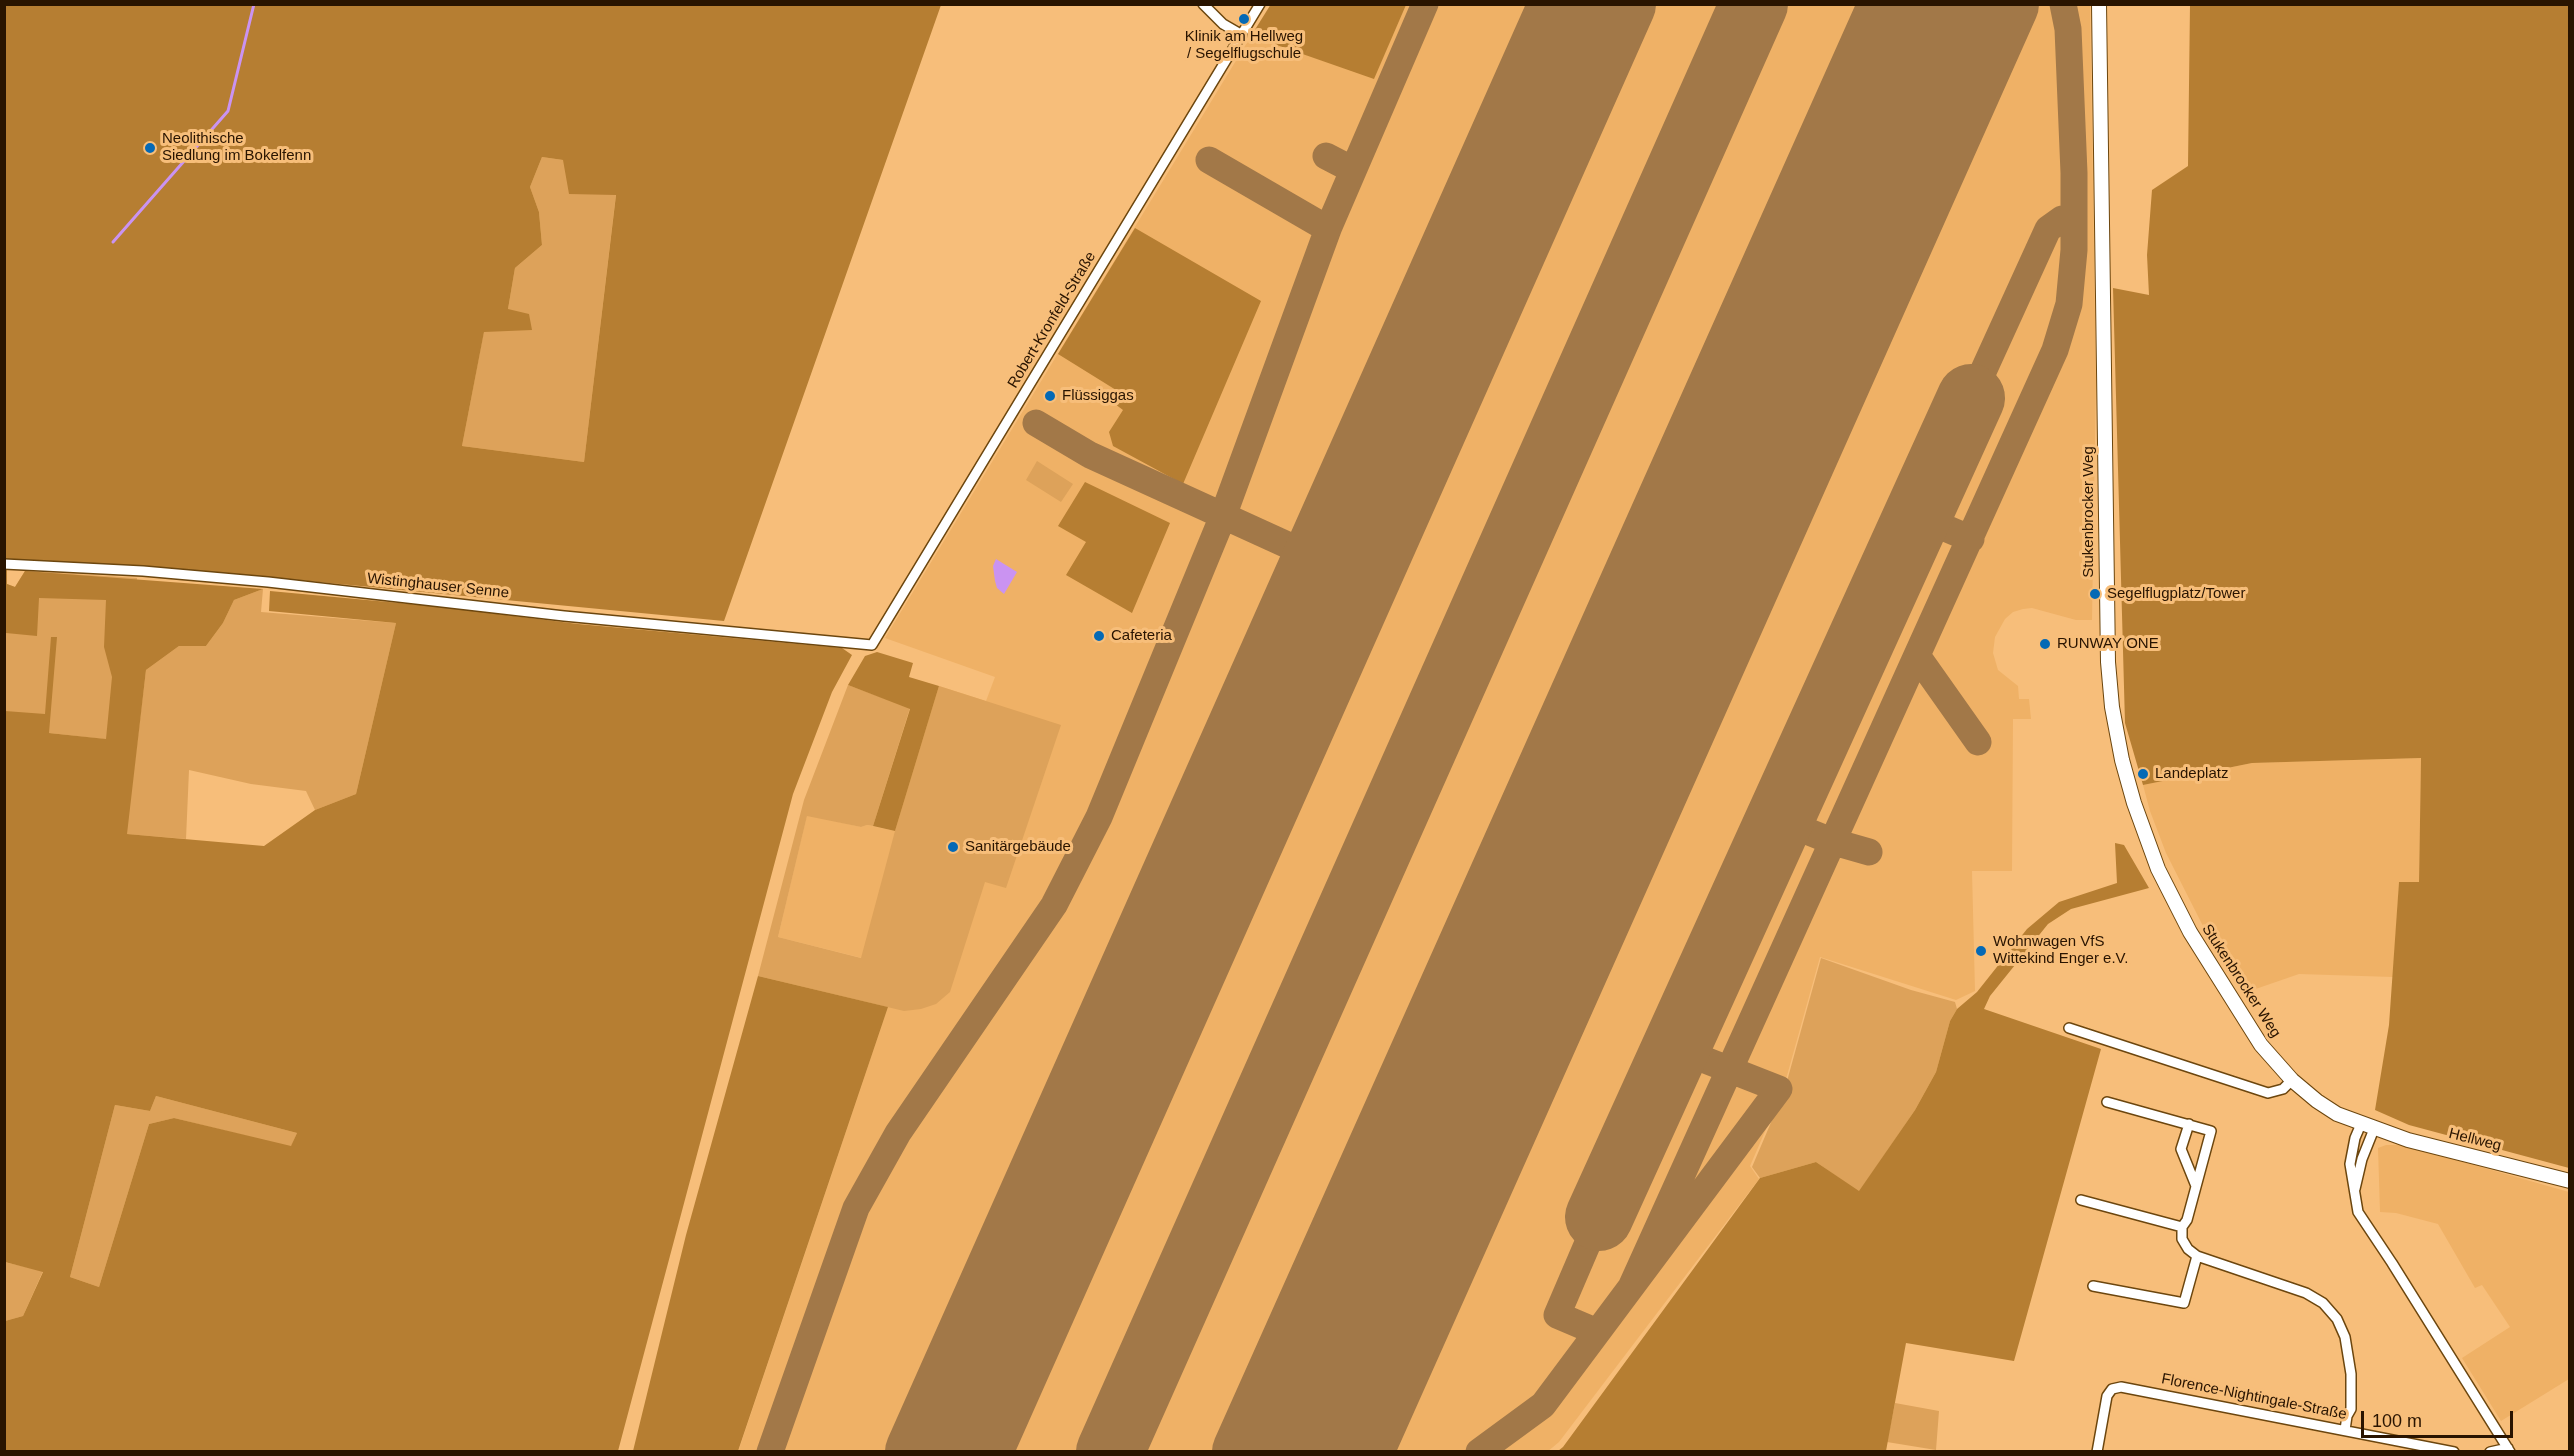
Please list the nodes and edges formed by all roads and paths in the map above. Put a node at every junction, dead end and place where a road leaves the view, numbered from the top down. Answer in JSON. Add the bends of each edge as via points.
{"nodes":[{"id":1,"x":1203,"y":4,"type":"edge"},
{"id":2,"x":1260,"y":4,"type":"edge"},
{"id":3,"x":2099,"y":4,"type":"edge"},
{"id":4,"x":1242,"y":35,"type":"junction"},
{"id":5,"x":4,"y":564,"type":"edge"},
{"id":6,"x":867,"y":646,"type":"joint"},
{"id":7,"x":2069,"y":1028,"type":"dead end"},
{"id":8,"x":2292,"y":1080,"type":"junction"},
{"id":9,"x":2107,"y":1102,"type":"dead end"},
{"id":10,"x":2189,"y":1124,"type":"junction"},
{"id":11,"x":2367,"y":1126,"type":"junction"},
{"id":12,"x":2570,"y":1181,"type":"edge"},
{"id":13,"x":2196,"y":1186,"type":"junction"},
{"id":14,"x":2355,"y":1191,"type":"junction"},
{"id":15,"x":2081,"y":1200,"type":"dead end"},
{"id":16,"x":2182,"y":1227,"type":"junction"},
{"id":17,"x":2197,"y":1256,"type":"junction"},
{"id":18,"x":2093,"y":1286,"type":"dead end"},
{"id":19,"x":2345,"y":1430,"type":"junction"},
{"id":20,"x":2509,"y":1450,"type":"edge"},
{"id":21,"x":2097,"y":1452,"type":"edge"},
{"id":22,"x":2454,"y":1452,"type":"edge"},
{"id":23,"x":2490,"y":1452,"type":"edge"}],
"edges":[{"from":1,"to":4,"type":"street","via":[[1223,24]]},
{"from":2,"to":4,"type":"street","name":"Robert-Kronfeld-Straße"},
{"from":3,"to":8,"type":"street","name":"Stukenbrocker Weg","via":[[2106,627],[2115,730],[2139,819],[2180,914],[2261,1045]]},
{"from":4,"to":6,"type":"street","name":"Robert-Kronfeld-Straße","via":[[874,643]]},
{"from":5,"to":6,"type":"street","name":"Wistinghauser Senne","via":[[268,582]]},
{"from":7,"to":8,"type":"street","via":[[2268,1092],[2283,1089]]},
{"from":8,"to":11,"type":"street","name":"Stukenbrocker Weg","via":[[2337,1114]]},
{"from":9,"to":10,"type":"street"},
{"from":10,"to":13,"type":"street","via":[[2181,1149]]},
{"from":10,"to":13,"type":"street","via":[[2211,1131]]},
{"from":11,"to":12,"type":"street","name":"Hellweg"},
{"from":11,"to":14,"type":"street"},
{"from":11,"to":14,"type":"street","via":[[2355,1138],[2350,1164]]},
{"from":13,"to":16,"type":"street"},
{"from":14,"to":20,"type":"street","via":[[2358,1212]]},
{"from":15,"to":16,"type":"street"},
{"from":16,"to":17,"type":"street","via":[[2182,1239]]},
{"from":17,"to":18,"type":"street","via":[[2184,1303]]},
{"from":17,"to":19,"type":"street","via":[[2306,1293],[2337,1318],[2345,1337],[2351,1374],[2351,1409]]},
{"from":19,"to":21,"type":"street","name":"Florence-Nightingale-Straße","via":[[2121,1388],[2112,1389],[2107,1396]]},
{"from":19,"to":22,"type":"street","name":"Florence-Nightingale-Straße"},
{"from":20,"to":23,"type":"street"}]}
